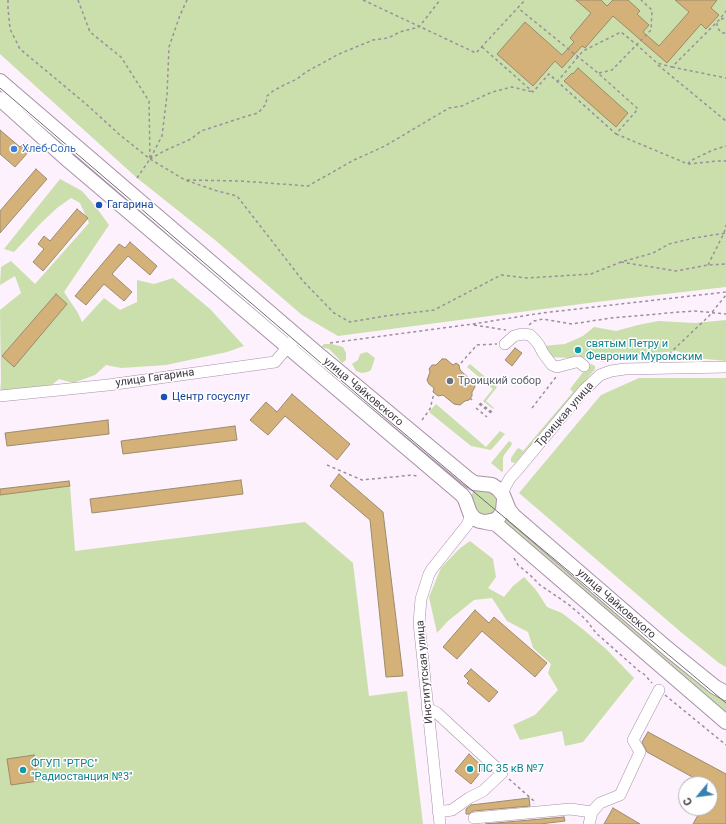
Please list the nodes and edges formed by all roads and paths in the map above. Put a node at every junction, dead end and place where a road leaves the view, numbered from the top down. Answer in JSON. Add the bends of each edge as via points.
{"nodes":[{"id":1,"x":8,"y":0,"type":"edge"},
{"id":2,"x":78,"y":0,"type":"edge"},
{"id":3,"x":187,"y":0,"type":"edge"},
{"id":4,"x":363,"y":0,"type":"edge"},
{"id":5,"x":440,"y":0,"type":"edge"},
{"id":6,"x":525,"y":0,"type":"edge"},
{"id":7,"x":641,"y":0,"type":"edge"},
{"id":8,"x":518,"y":8,"type":"junction"},
{"id":9,"x":726,"y":11,"type":"edge"},
{"id":10,"x":726,"y":18,"type":"edge"},
{"id":11,"x":719,"y":20,"type":"junction"},
{"id":12,"x":419,"y":27,"type":"junction"},
{"id":13,"x":726,"y":33,"type":"edge"},
{"id":14,"x":638,"y":45,"type":"junction"},
{"id":15,"x":482,"y":47,"type":"junction"},
{"id":16,"x":578,"y":56,"type":"junction"},
{"id":17,"x":657,"y":63,"type":"junction"},
{"id":18,"x":672,"y":68,"type":"junction"},
{"id":19,"x":598,"y":73,"type":"junction"},
{"id":20,"x":726,"y":78,"type":"edge"},
{"id":21,"x":0,"y":80,"type":"edge"},
{"id":22,"x":557,"y":82,"type":"junction"},
{"id":23,"x":533,"y":92,"type":"junction"},
{"id":24,"x":0,"y":99,"type":"edge"},
{"id":25,"x":726,"y":121,"type":"edge"},
{"id":26,"x":616,"y":134,"type":"junction"},
{"id":27,"x":726,"y":146,"type":"edge"},
{"id":28,"x":150,"y":159,"type":"junction"},
{"id":29,"x":726,"y":161,"type":"edge"},
{"id":30,"x":688,"y":164,"type":"junction"},
{"id":31,"x":137,"y":178,"type":"dead end"},
{"id":32,"x":185,"y":180,"type":"junction"},
{"id":33,"x":726,"y":225,"type":"edge"},
{"id":34,"x":726,"y":233,"type":"edge"},
{"id":35,"x":621,"y":262,"type":"junction"},
{"id":36,"x":726,"y":264,"type":"edge"},
{"id":37,"x":708,"y":265,"type":"junction"},
{"id":38,"x":726,"y":292,"type":"edge"},
{"id":39,"x":726,"y":295,"type":"edge"},
{"id":40,"x":711,"y":313,"type":"junction"},
{"id":41,"x":726,"y":314,"type":"edge"},
{"id":42,"x":473,"y":324,"type":"junction"},
{"id":43,"x":520,"y":334,"type":"junction"},
{"id":44,"x":297,"y":336,"type":"junction"},
{"id":45,"x":330,"y":343,"type":"dead end"},
{"id":46,"x":505,"y":344,"type":"joint"},
{"id":47,"x":288,"y":348,"type":"junction"},
{"id":48,"x":653,"y":358,"type":"dead end"},
{"id":49,"x":629,"y":359,"type":"dead end"},
{"id":50,"x":601,"y":361,"type":"dead end"},
{"id":51,"x":461,"y":363,"type":"dead end"},
{"id":52,"x":564,"y":365,"type":"junction"},
{"id":53,"x":584,"y":366,"type":"dead end"},
{"id":54,"x":726,"y":367,"type":"edge"},
{"id":55,"x":436,"y":394,"type":"dead end"},
{"id":56,"x":0,"y":396,"type":"edge"},
{"id":57,"x":480,"y":403,"type":"dead end"},
{"id":58,"x":476,"y":408,"type":"dead end"},
{"id":59,"x":532,"y":408,"type":"dead end"},
{"id":60,"x":491,"y":412,"type":"dead end"},
{"id":61,"x":487,"y":417,"type":"dead end"},
{"id":62,"x":422,"y":420,"type":"dead end"},
{"id":63,"x":327,"y":465,"type":"dead end"},
{"id":64,"x":419,"y":477,"type":"dead end"},
{"id":65,"x":510,"y":478,"type":"junction"},
{"id":66,"x":488,"y":485,"type":"junction"},
{"id":67,"x":504,"y":499,"type":"junction"},
{"id":68,"x":466,"y":504,"type":"junction"},
{"id":69,"x":489,"y":521,"type":"junction"},
{"id":70,"x":464,"y":530,"type":"junction"},
{"id":71,"x":514,"y":558,"type":"dead end"},
{"id":72,"x":659,"y":690,"type":"junction"},
{"id":73,"x":726,"y":693,"type":"edge"},
{"id":74,"x":427,"y":708,"type":"junction"},
{"id":75,"x":726,"y":722,"type":"edge"},
{"id":76,"x":726,"y":745,"type":"edge"},
{"id":77,"x":502,"y":773,"type":"junction"},
{"id":78,"x":438,"y":812,"type":"junction"},
{"id":79,"x":535,"y":812,"type":"junction"},
{"id":80,"x":592,"y":812,"type":"junction"},
{"id":81,"x":474,"y":818,"type":"dead end"},
{"id":82,"x":440,"y":824,"type":"edge"},
{"id":83,"x":589,"y":824,"type":"edge"}],
"edges":[{"from":1,"to":28,"type":"path","via":[[10,29],[20,49]]},
{"from":2,"to":28,"type":"path","via":[[90,32],[121,57],[149,101]]},
{"from":3,"to":28,"type":"path","via":[[169,46],[162,136]]},
{"from":4,"to":12,"type":"path"},
{"from":5,"to":12,"type":"path"},
{"from":6,"to":8,"type":"path"},
{"from":7,"to":14,"type":"path","via":[[652,10],[652,30]]},
{"from":8,"to":15,"type":"path"},
{"from":8,"to":16,"type":"path"},
{"from":9,"to":11,"type":"path"},
{"from":10,"to":11,"type":"path"},
{"from":11,"to":13,"type":"path","via":[[718,29]]},
{"from":11,"to":18,"type":"path"},
{"from":12,"to":15,"type":"path","via":[[476,53]]},
{"from":12,"to":28,"type":"path","via":[[388,38],[373,40],[339,54],[273,90],[258,113],[201,131]]},
{"from":14,"to":16,"type":"path","via":[[621,32],[583,50]]},
{"from":14,"to":17,"type":"path"},
{"from":14,"to":19,"type":"path","via":[[612,70]]},
{"from":15,"to":23,"type":"path"},
{"from":16,"to":19,"type":"path"},
{"from":16,"to":22,"type":"path"},
{"from":17,"to":18,"type":"path"},
{"from":17,"to":25,"type":"path"},
{"from":18,"to":20,"type":"path"},
{"from":19,"to":26,"type":"path","via":[[638,109]]},
{"from":21,"to":44,"type":"main road","name":"улица Чайковского"},
{"from":22,"to":23,"type":"path","via":[[549,74]]},
{"from":22,"to":26,"type":"path"},
{"from":23,"to":32,"type":"path","via":[[512,87],[492,92],[462,106],[449,108],[385,146],[308,186]]},
{"from":24,"to":47,"type":"main road","name":"улица Чайковского"},
{"from":26,"to":30,"type":"path"},
{"from":27,"to":30,"type":"path"},
{"from":28,"to":31,"type":"path"},
{"from":28,"to":32,"type":"path"},
{"from":29,"to":30,"type":"path"},
{"from":32,"to":35,"type":"path","via":[[237,196],[303,281],[334,313],[350,322],[434,310],[502,275],[527,278],[591,274]]},
{"from":33,"to":34,"type":"path"},
{"from":34,"to":35,"type":"path","via":[[669,244],[653,253]]},
{"from":34,"to":37,"type":"path"},
{"from":35,"to":37,"type":"path","via":[[676,271]]},
{"from":36,"to":37,"type":"path"},
{"from":38,"to":42,"type":"path","via":[[542,313]]},
{"from":39,"to":40,"type":"path"},
{"from":40,"to":41,"type":"path"},
{"from":40,"to":43,"type":"path","via":[[680,312],[572,324],[543,319],[534,321]]},
{"from":40,"to":48,"type":"path","via":[[669,354]]},
{"from":42,"to":43,"type":"path"},
{"from":42,"to":45,"type":"path"},
{"from":43,"to":46,"type":"street"},
{"from":43,"to":52,"type":"street","via":[[530,335],[552,365]]},
{"from":44,"to":47,"type":"street","name":"улица Гагарина"},
{"from":44,"to":66,"type":"main road","name":"улица Чайковского","via":[[467,478]]},
{"from":46,"to":51,"type":"path","via":[[477,345]]},
{"from":47,"to":56,"type":"street","name":"улица Гагарина","via":[[275,362],[108,385]]},
{"from":47,"to":68,"type":"main road","name":"улица Чайковского"},
{"from":49,"to":50,"type":"path"},
{"from":52,"to":53,"type":"street","via":[[579,362]]},
{"from":52,"to":59,"type":"path"},
{"from":54,"to":65,"type":"street","name":"Троицкая улица","via":[[625,369],[600,375],[584,390]]},
{"from":55,"to":62,"type":"path"},
{"from":57,"to":60,"type":"path"},
{"from":58,"to":61,"type":"path"},
{"from":63,"to":64,"type":"path","via":[[362,480],[412,475]]},
{"from":65,"to":66,"type":"street"},
{"from":65,"to":67,"type":"street","via":[[504,490]]},
{"from":66,"to":67,"type":"main road","name":"улица Чайковского","via":[[498,489]]},
{"from":66,"to":68,"type":"main road","via":[[479,485],[473,489]]},
{"from":67,"to":69,"type":"main road","via":[[502,513]]},
{"from":67,"to":73,"type":"main road","name":"улица Чайковского","via":[[514,516],[668,649]]},
{"from":68,"to":69,"type":"main road","via":[[475,518]]},
{"from":68,"to":70,"type":"street","name":"Институтская улица","via":[[469,519]]},
{"from":69,"to":70,"type":"street","via":[[474,523]]},
{"from":69,"to":75,"type":"main road","via":[[496,524]]},
{"from":70,"to":74,"type":"street","name":"Институтская улица","via":[[429,574],[421,599],[419,623]]},
{"from":71,"to":72,"type":"path","via":[[540,586],[582,616],[596,633]]},
{"from":72,"to":76,"type":"path"},
{"from":72,"to":80,"type":"street","via":[[633,740],[640,752],[620,795],[600,803]]},
{"from":74,"to":77,"type":"street","via":[[437,713]]},
{"from":74,"to":78,"type":"street","name":"Институтская улица"},
{"from":77,"to":78,"type":"street","via":[[483,790],[452,810]]},
{"from":77,"to":79,"type":"path","via":[[534,801]]},
{"from":78,"to":82,"type":"street","name":"Институтская улица"},
{"from":79,"to":80,"type":"street","via":[[570,809]]},
{"from":79,"to":81,"type":"street"},
{"from":80,"to":83,"type":"street"}]}
